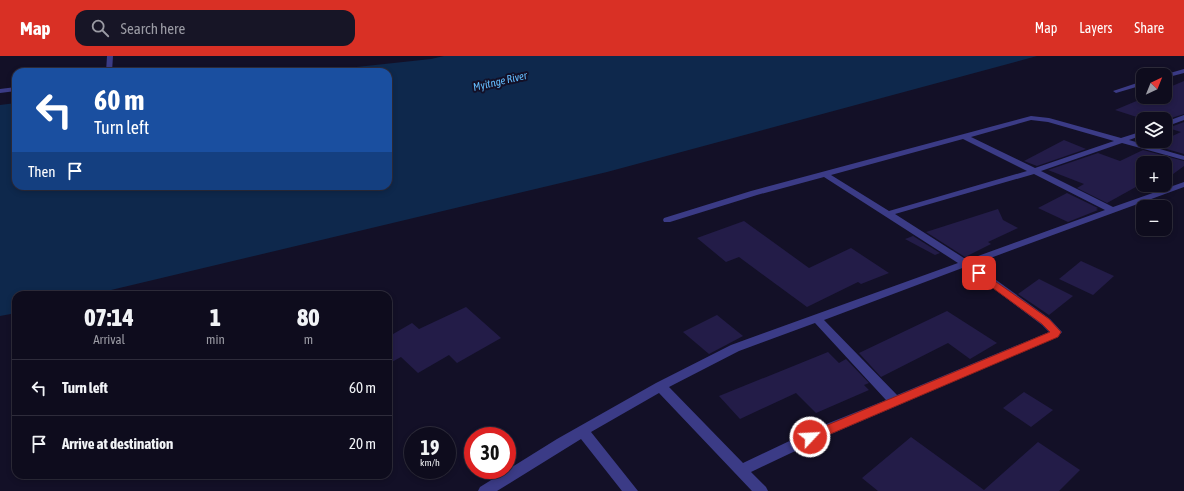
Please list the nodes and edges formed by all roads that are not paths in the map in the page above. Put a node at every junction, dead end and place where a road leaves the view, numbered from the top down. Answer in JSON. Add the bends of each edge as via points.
{"nodes":[{"id":1,"x":110,"y":56,"type":"edge"},
{"id":2,"x":109,"y":68,"type":"edge"},
{"id":3,"x":1184,"y":71,"type":"edge"},
{"id":4,"x":1172,"y":74,"type":"edge"},
{"id":5,"x":1136,"y":85,"type":"edge"},
{"id":6,"x":12,"y":90,"type":"edge"},
{"id":7,"x":0,"y":91,"type":"edge"},
{"id":8,"x":1116,"y":91,"type":"dead end"},
{"id":9,"x":1184,"y":117,"type":"edge"},
{"id":10,"x":1172,"y":122,"type":"edge"},
{"id":11,"x":964,"y":136,"type":"junction"},
{"id":12,"x":1136,"y":137,"type":"edge"},
{"id":13,"x":1124,"y":141,"type":"junction"},
{"id":14,"x":1184,"y":158,"type":"edge"},
{"id":15,"x":1035,"y":171,"type":"junction"},
{"id":16,"x":824,"y":174,"type":"junction"},
{"id":17,"x":1184,"y":184,"type":"edge"},
{"id":18,"x":1112,"y":210,"type":"junction"},
{"id":19,"x":888,"y":214,"type":"junction"},
{"id":20,"x":667,"y":220,"type":"dead end"},
{"id":21,"x":967,"y":264,"type":"junction"},
{"id":22,"x":818,"y":320,"type":"junction"},
{"id":23,"x":660,"y":386,"type":"junction"},
{"id":24,"x":895,"y":401,"type":"junction"},
{"id":25,"x":583,"y":432,"type":"junction"},
{"id":26,"x":741,"y":470,"type":"junction"},
{"id":27,"x":485,"y":491,"type":"edge"},
{"id":28,"x":631,"y":491,"type":"edge"},
{"id":29,"x":761,"y":491,"type":"edge"}],
"edges":[{"from":1,"to":2,"type":"street"},
{"from":3,"to":4,"type":"street"},
{"from":5,"to":8,"type":"street"},
{"from":6,"to":7,"type":"street"},
{"from":9,"to":10,"type":"street"},
{"from":11,"to":13,"type":"street","via":[[1031,118],[1040,118]]},
{"from":11,"to":15,"type":"street"},
{"from":11,"to":16,"type":"street"},
{"from":12,"to":13,"type":"street"},
{"from":13,"to":14,"type":"street"},
{"from":13,"to":15,"type":"street"},
{"from":15,"to":18,"type":"street"},
{"from":15,"to":19,"type":"street"},
{"from":16,"to":19,"type":"street"},
{"from":16,"to":20,"type":"street"},
{"from":17,"to":18,"type":"street"},
{"from":18,"to":21,"type":"street"},
{"from":19,"to":21,"type":"street"},
{"from":21,"to":22,"type":"street"},
{"from":21,"to":24,"type":"street","via":[[1056,332]]},
{"from":22,"to":23,"type":"street","via":[[735,348]]},
{"from":22,"to":24,"type":"street"},
{"from":23,"to":25,"type":"street"},
{"from":23,"to":26,"type":"street"},
{"from":24,"to":26,"type":"street"},
{"from":25,"to":27,"type":"street"},
{"from":25,"to":28,"type":"street"},
{"from":26,"to":29,"type":"street"}]}
